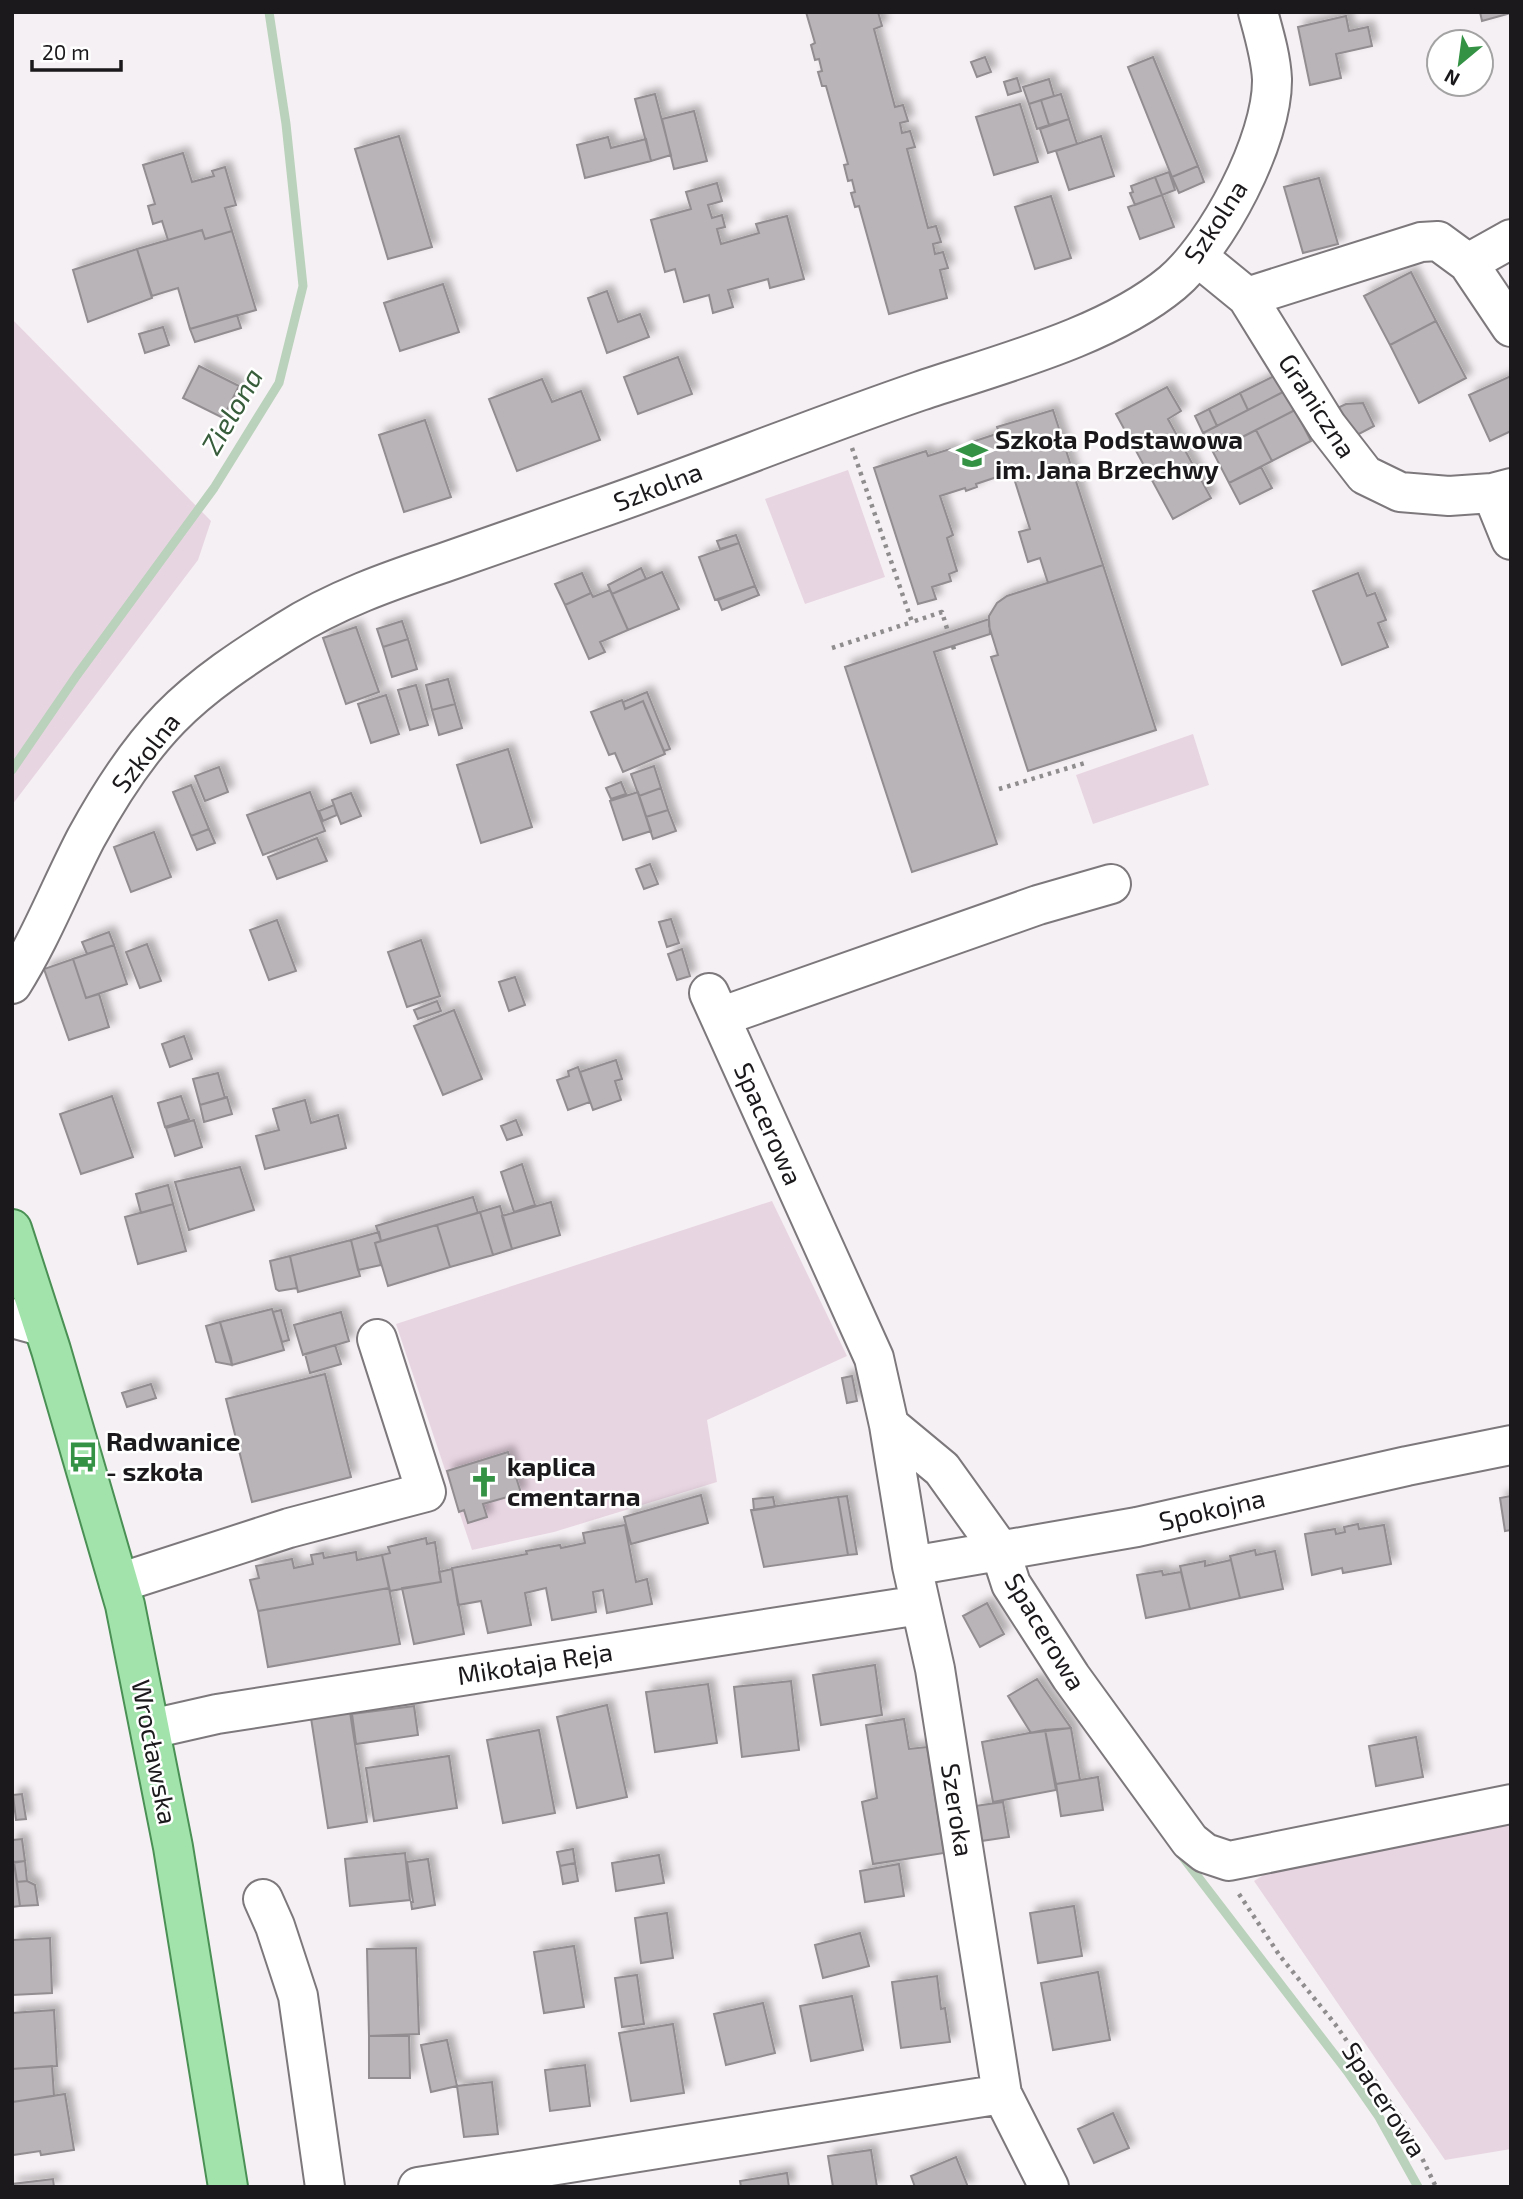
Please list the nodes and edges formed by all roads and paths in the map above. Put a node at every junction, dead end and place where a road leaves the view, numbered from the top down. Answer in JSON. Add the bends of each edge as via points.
{"nodes":[{"id":1,"x":1258,"y":12,"type":"edge"},
{"id":2,"x":1511,"y":239,"type":"edge"},
{"id":3,"x":1198,"y":257,"type":"junction"},
{"id":4,"x":1468,"y":263,"type":"junction"},
{"id":5,"x":1247,"y":297,"type":"junction"},
{"id":6,"x":1511,"y":327,"type":"edge"},
{"id":7,"x":842,"y":418,"type":"junction"},
{"id":8,"x":1501,"y":490,"type":"edge"},
{"id":9,"x":1511,"y":540,"type":"edge"},
{"id":10,"x":912,"y":622,"type":"junction"},
{"id":11,"x":948,"y":632,"type":"dead end"},
{"id":12,"x":953,"y":646,"type":"dead end"},
{"id":13,"x":832,"y":649,"type":"dead end"},
{"id":14,"x":955,"y":653,"type":"dead end"},
{"id":15,"x":1088,"y":762,"type":"dead end"},
{"id":16,"x":999,"y":789,"type":"dead end"},
{"id":17,"x":1111,"y":884,"type":"dead end"},
{"id":18,"x":12,"y":984,"type":"edge"},
{"id":19,"x":12,"y":1229,"type":"edge"},
{"id":20,"x":27,"y":1322,"type":"edge"},
{"id":21,"x":377,"y":1339,"type":"dead end"},
{"id":22,"x":888,"y":1425,"type":"junction"},
{"id":23,"x":1511,"y":1446,"type":"edge"},
{"id":24,"x":1000,"y":1550,"type":"junction"},
{"id":25,"x":912,"y":1566,"type":"junction"},
{"id":26,"x":119,"y":1583,"type":"junction"},
{"id":27,"x":920,"y":1605,"type":"junction"},
{"id":28,"x":151,"y":1729,"type":"junction"},
{"id":29,"x":1511,"y":1804,"type":"edge"},
{"id":30,"x":1229,"y":1861,"type":"junction"},
{"id":31,"x":264,"y":1899,"type":"dead end"},
{"id":32,"x":1002,"y":2094,"type":"junction"},
{"id":33,"x":228,"y":2187,"type":"edge"},
{"id":34,"x":325,"y":2187,"type":"edge"},
{"id":35,"x":418,"y":2187,"type":"edge"},
{"id":36,"x":1049,"y":2187,"type":"edge"},
{"id":37,"x":1436,"y":2187,"type":"edge"}],
"edges":[{"from":1,"to":3,"type":"street","name":"Szkolna","via":[[1272,75],[1267,117],[1244,182]]},
{"from":2,"to":4,"type":"street"},
{"from":3,"to":5,"type":"street","name":"Graniczna"},
{"from":3,"to":7,"type":"street","name":"Szkolna","via":[[1172,283],[1090,333]]},
{"from":4,"to":5,"type":"street","via":[[1438,241],[1421,242]]},
{"from":4,"to":6,"type":"street"},
{"from":5,"to":8,"type":"street","name":"Graniczna","via":[[1327,426],[1365,475],[1400,492],[1449,496]]},
{"from":7,"to":10,"type":"path"},
{"from":7,"to":18,"type":"street","name":"Szkolna","via":[[358,592],[246,657],[170,718],[127,771],[88,834]]},
{"from":8,"to":9,"type":"street"},
{"from":10,"to":11,"type":"path","via":[[942,612]]},
{"from":10,"to":13,"type":"path"},
{"from":12,"to":14,"type":"path"},
{"from":15,"to":16,"type":"path"},
{"from":17,"to":22,"type":"street","name":"Spacerowa","via":[[714,1005],[874,1358]]},
{"from":19,"to":20,"type":"main road","name":"Wrocławska"},
{"from":20,"to":26,"type":"main road","name":"Wrocławska","via":[[55,1363]]},
{"from":21,"to":26,"type":"street","via":[[426,1492],[289,1528]]},
{"from":22,"to":24,"type":"street","name":"Spacerowa","via":[[942,1469]]},
{"from":22,"to":25,"type":"street","name":"Szeroka"},
{"from":23,"to":24,"type":"street","name":"Spokojna","via":[[1137,1527]]},
{"from":24,"to":25,"type":"street","name":"Spokojna"},
{"from":24,"to":30,"type":"street","name":"Spacerowa","via":[[1011,1584],[1070,1677],[1190,1841],[1205,1853]]},
{"from":25,"to":27,"type":"street","name":"Szeroka"},
{"from":26,"to":28,"type":"main road","name":"Wrocławska"},
{"from":27,"to":28,"type":"street","name":"Mikołaja Reja","via":[[256,1708]]},
{"from":27,"to":32,"type":"street","name":"Szeroka","via":[[935,1669]]},
{"from":28,"to":33,"type":"main road","name":"Wrocławska"},
{"from":29,"to":30,"type":"street"},
{"from":30,"to":37,"type":"path","name":"Spacerowa","via":[[1228,1874],[1238,1892],[1406,2125]]},
{"from":31,"to":34,"type":"street","via":[[298,1996]]},
{"from":32,"to":35,"type":"street"},
{"from":32,"to":36,"type":"street","name":"Szeroka"}]}
